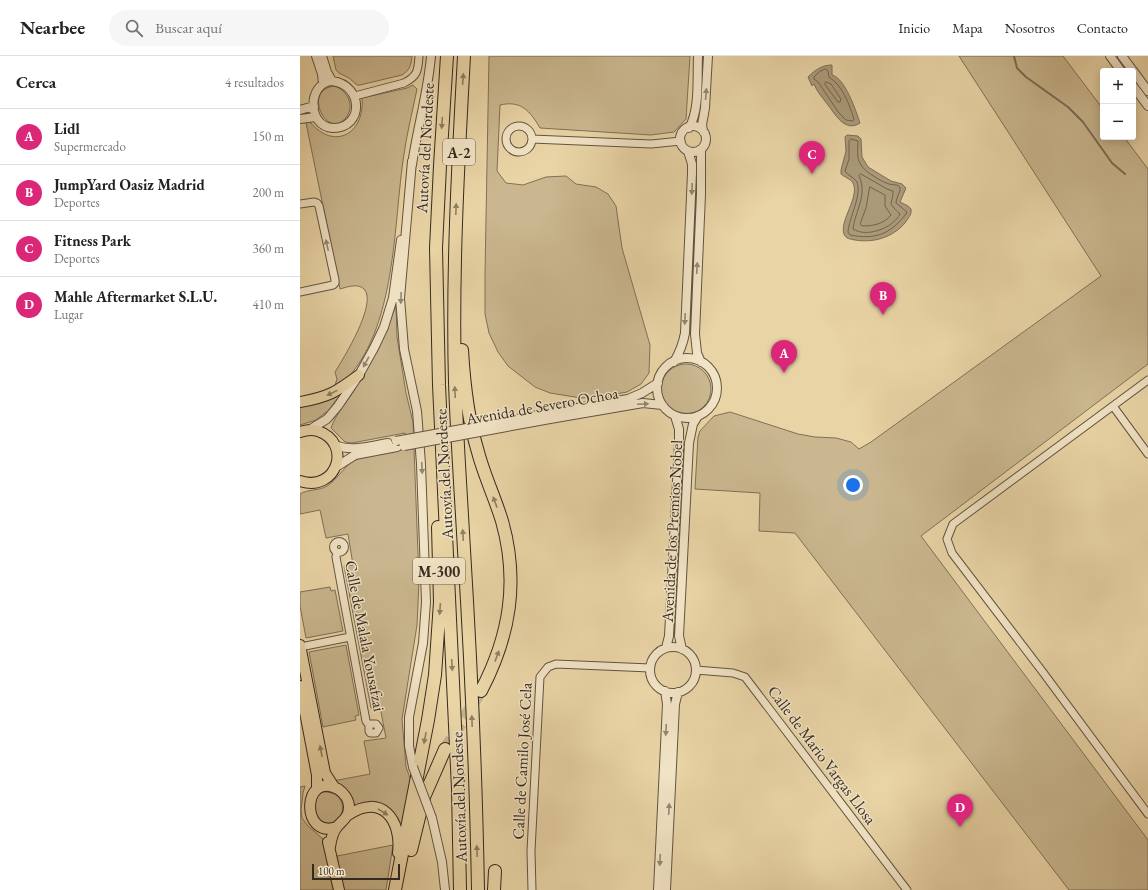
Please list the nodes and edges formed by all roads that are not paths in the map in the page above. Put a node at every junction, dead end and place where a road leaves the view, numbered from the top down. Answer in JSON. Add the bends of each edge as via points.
{"nodes":[{"id":1,"x":316,"y":56,"type":"edge"},
{"id":2,"x":322,"y":56,"type":"edge"},
{"id":3,"x":419,"y":56,"type":"edge"},
{"id":4,"x":431,"y":56,"type":"edge"},
{"id":5,"x":447,"y":56,"type":"edge"},
{"id":6,"x":464,"y":56,"type":"edge"},
{"id":7,"x":698,"y":56,"type":"edge"},
{"id":8,"x":708,"y":56,"type":"edge"},
{"id":9,"x":1110,"y":56,"type":"edge"},
{"id":10,"x":1122,"y":56,"type":"edge"},
{"id":11,"x":1119,"y":68,"type":"edge"},
{"id":12,"x":332,"y":81,"type":"junction"},
{"id":13,"x":323,"y":84,"type":"junction"},
{"id":14,"x":1136,"y":90,"type":"edge"},
{"id":15,"x":1148,"y":91,"type":"edge"},
{"id":16,"x":354,"y":96,"type":"junction"},
{"id":17,"x":314,"y":106,"type":"junction"},
{"id":18,"x":1148,"y":106,"type":"edge"},
{"id":19,"x":300,"y":110,"type":"edge"},
{"id":20,"x":316,"y":117,"type":"junction"},
{"id":21,"x":300,"y":119,"type":"edge"},
{"id":22,"x":689,"y":128,"type":"junction"},
{"id":23,"x":703,"y":131,"type":"junction"},
{"id":24,"x":532,"y":139,"type":"dead end"},
{"id":25,"x":681,"y":141,"type":"junction"},
{"id":26,"x":701,"y":150,"type":"junction"},
{"id":27,"x":688,"y":151,"type":"junction"},
{"id":28,"x":412,"y":161,"type":"junction"},
{"id":29,"x":300,"y":204,"type":"edge"},
{"id":30,"x":436,"y":248,"type":"junction"},
{"id":31,"x":455,"y":248,"type":"junction"},
{"id":32,"x":300,"y":292,"type":"edge"},
{"id":33,"x":674,"y":362,"type":"junction"},
{"id":34,"x":701,"y":362,"type":"junction"},
{"id":35,"x":359,"y":375,"type":"junction"},
{"id":36,"x":1148,"y":380,"type":"edge"},
{"id":37,"x":658,"y":383,"type":"junction"},
{"id":38,"x":300,"y":402,"type":"edge"},
{"id":39,"x":662,"y":405,"type":"junction"},
{"id":40,"x":1113,"y":406,"type":"junction"},
{"id":41,"x":549,"y":416,"type":"junction"},
{"id":42,"x":675,"y":416,"type":"junction"},
{"id":43,"x":698,"y":416,"type":"junction"},
{"id":44,"x":303,"y":431,"type":"edge"},
{"id":45,"x":397,"y":444,"type":"junction"},
{"id":46,"x":335,"y":445,"type":"junction"},
{"id":47,"x":1148,"y":454,"type":"edge"},
{"id":48,"x":336,"y":467,"type":"junction"},
{"id":49,"x":302,"y":484,"type":"edge"},
{"id":50,"x":337,"y":552,"type":"dead end"},
{"id":51,"x":350,"y":637,"type":"junction"},
{"id":52,"x":300,"y":646,"type":"edge"},
{"id":53,"x":666,"y":648,"type":"junction"},
{"id":54,"x":682,"y":648,"type":"junction"},
{"id":55,"x":650,"y":668,"type":"junction"},
{"id":56,"x":696,"y":670,"type":"junction"},
{"id":57,"x":300,"y":686,"type":"edge"},
{"id":58,"x":481,"y":691,"type":"tunnel mouth"},
{"id":59,"x":665,"y":691,"type":"junction"},
{"id":60,"x":678,"y":692,"type":"junction"},
{"id":61,"x":369,"y":726,"type":"dead end"},
{"id":62,"x":445,"y":749,"type":"tunnel mouth"},
{"id":63,"x":334,"y":787,"type":"junction"},
{"id":64,"x":317,"y":789,"type":"junction"},
{"id":65,"x":1148,"y":814,"type":"edge"},
{"id":66,"x":348,"y":815,"type":"junction"},
{"id":67,"x":337,"y":827,"type":"junction"},
{"id":68,"x":321,"y":828,"type":"junction"},
{"id":69,"x":330,"y":847,"type":"junction"},
{"id":70,"x":495,"y":872,"type":"dead end"},
{"id":71,"x":339,"y":890,"type":"edge"},
{"id":72,"x":394,"y":890,"type":"edge"},
{"id":73,"x":403,"y":890,"type":"edge"},
{"id":74,"x":445,"y":890,"type":"edge"},
{"id":75,"x":460,"y":890,"type":"edge"},
{"id":76,"x":478,"y":890,"type":"edge"},
{"id":77,"x":494,"y":890,"type":"edge"},
{"id":78,"x":532,"y":890,"type":"edge"},
{"id":79,"x":658,"y":890,"type":"edge"},
{"id":80,"x":666,"y":890,"type":"edge"},
{"id":81,"x":907,"y":890,"type":"edge"}],
"edges":[{"from":1,"to":13,"type":"street"},
{"from":2,"to":12,"type":"street"},
{"from":3,"to":16,"type":"street","via":[[415,76],[409,81]]},
{"from":4,"to":28,"type":"street","via":[[429,79]]},
{"from":5,"to":30,"type":"highway","name":"Autovía del Nordeste","number":"A-2","one_way":true},
{"from":31,"to":6,"type":"highway","name":"Autovía del Nordeste","number":"A-2","one_way":true},
{"from":7,"to":22,"type":"street","via":[[696,106]]},
{"from":23,"to":8,"type":"street","one_way":true},
{"from":9,"to":11,"type":"street"},
{"from":10,"to":15,"type":"street"},
{"from":12,"to":13,"type":"street"},
{"from":12,"to":16,"type":"street","via":[[344,85]]},
{"from":13,"to":17,"type":"street","via":[[316,93]]},
{"from":14,"to":18,"type":"street"},
{"from":16,"to":20,"type":"street","via":[[355,114],[345,125],[332,128],[322,124]]},
{"from":17,"to":19,"type":"street"},
{"from":17,"to":20,"type":"street"},
{"from":20,"to":21,"type":"street"},
{"from":22,"to":23,"type":"street","via":[[699,128]]},
{"from":22,"to":25,"type":"street","via":[[683,132]]},
{"from":23,"to":26,"type":"street","via":[[706,141]]},
{"from":24,"to":25,"type":"street","via":[[651,144]]},
{"from":25,"to":27,"type":"street"},
{"from":26,"to":27,"type":"street"},
{"from":34,"to":26,"type":"street","one_way":true,"via":[[694,334],[702,194]]},
{"from":27,"to":33,"type":"street","one_way":true,"via":[[692,173],[685,333]]},
{"from":28,"to":35,"type":"street","one_way":true,"via":[[393,298],[384,327]]},
{"from":28,"to":74,"type":"street","one_way":true,"bridge":true,"via":[[400,298],[404,349],[417,412],[426,602],[423,643],[409,718],[409,746],[413,767],[432,818],[442,862]]},
{"from":32,"to":29,"type":"street","one_way":true,"via":[[333,286],[335,283],[319,206],[314,202]]},
{"from":30,"to":72,"type":"highway","number":"M-300","one_way":true,"via":[[431,308],[440,602],[435,675],[428,720]]},
{"from":30,"to":75,"type":"highway","name":"Autovía del Nordeste","number":"A-2","one_way":true,"via":[[439,384],[458,789]]},
{"from":58,"to":31,"type":"highway","one_way":true,"via":[[491,672],[506,626],[511,574],[502,520],[478,453],[470,422],[464,384]]},
{"from":76,"to":31,"type":"highway","name":"Autovía del Nordeste","number":"A-2","one_way":true,"via":[[467,600],[455,384]]},
{"from":33,"to":34,"type":"street","via":[[692,359]]},
{"from":33,"to":37,"type":"street","via":[[663,370]]},
{"from":34,"to":43,"type":"street","via":[[710,369],[716,386],[714,401]]},
{"from":35,"to":38,"type":"main road","one_way":true,"via":[[330,395]]},
{"from":35,"to":44,"type":"street","via":[[331,415],[318,425]]},
{"from":36,"to":40,"type":"street"},
{"from":37,"to":39,"type":"street"},
{"from":37,"to":41,"type":"street","name":"Avenida de Severo Ochoa","via":[[628,399]]},
{"from":41,"to":39,"type":"street","name":"Avenida de Severo Ochoa","one_way":true,"via":[[643,403]]},
{"from":39,"to":42,"type":"street"},
{"from":40,"to":47,"type":"street"},
{"from":40,"to":65,"type":"street","via":[[952,524],[947,539],[952,553]]},
{"from":41,"to":45,"type":"street","name":"Avenida de Severo Ochoa","bridge":true},
{"from":42,"to":43,"type":"street"},
{"from":42,"to":53,"type":"street","name":"Avenida de los Premios Nobel","via":[[679,429],[679,443],[669,636]]},
{"from":43,"to":54,"type":"street","name":"Avenida de los Premios Nobel","via":[[693,424],[689,443],[679,636]]},
{"from":44,"to":46,"type":"main road","via":[[316,430],[324,433]]},
{"from":45,"to":46,"type":"street","name":"Avenida de Severo Ochoa","via":[[353,449]]},
{"from":45,"to":48,"type":"street","name":"Avenida de Severo Ochoa","via":[[355,455]]},
{"from":46,"to":48,"type":"main road","via":[[338,458]]},
{"from":48,"to":49,"type":"main road","via":[[326,479]]},
{"from":50,"to":51,"type":"street","name":"Calle de Malala Yousafzai"},
{"from":51,"to":52,"type":"street"},
{"from":51,"to":61,"type":"street","name":"Calle de Malala Yousafzai"},
{"from":63,"to":52,"type":"main road","one_way":true,"via":[[325,773]]},
{"from":53,"to":54,"type":"street"},
{"from":53,"to":55,"type":"street","via":[[655,656]]},
{"from":54,"to":56,"type":"street","via":[[692,657]]},
{"from":55,"to":59,"type":"street","via":[[654,682]]},
{"from":55,"to":78,"type":"street","name":"Calle de Camilo José Cela","via":[[556,664],[548,667],[540,677],[531,851]]},
{"from":56,"to":60,"type":"street","via":[[690,684]]},
{"from":56,"to":81,"type":"street","name":"Calle de Mario Vargas Llosa","via":[[733,673],[744,677]]},
{"from":57,"to":64,"type":"main road","via":[[317,775]]},
{"from":59,"to":60,"type":"street"},
{"from":59,"to":79,"type":"street","one_way":true,"via":[[667,704]]},
{"from":80,"to":60,"type":"street","one_way":true,"via":[[675,704]]},
{"from":62,"to":73,"type":"highway","via":[[424,796]]},
{"from":63,"to":64,"type":"main road"},
{"from":63,"to":66,"type":"main road","via":[[347,798]]},
{"from":64,"to":68,"type":"main road","via":[[310,794],[306,810],[308,818]]},
{"from":66,"to":67,"type":"main road"},
{"from":66,"to":72,"type":"main road","one_way":true,"via":[[369,806],[382,809],[392,818],[398,830],[399,845]]},
{"from":67,"to":68,"type":"main road"},
{"from":67,"to":69,"type":"main road","via":[[332,835]]},
{"from":68,"to":69,"type":"main road"},
{"from":69,"to":71,"type":"main road"},
{"from":70,"to":77,"type":"highway"}]}
